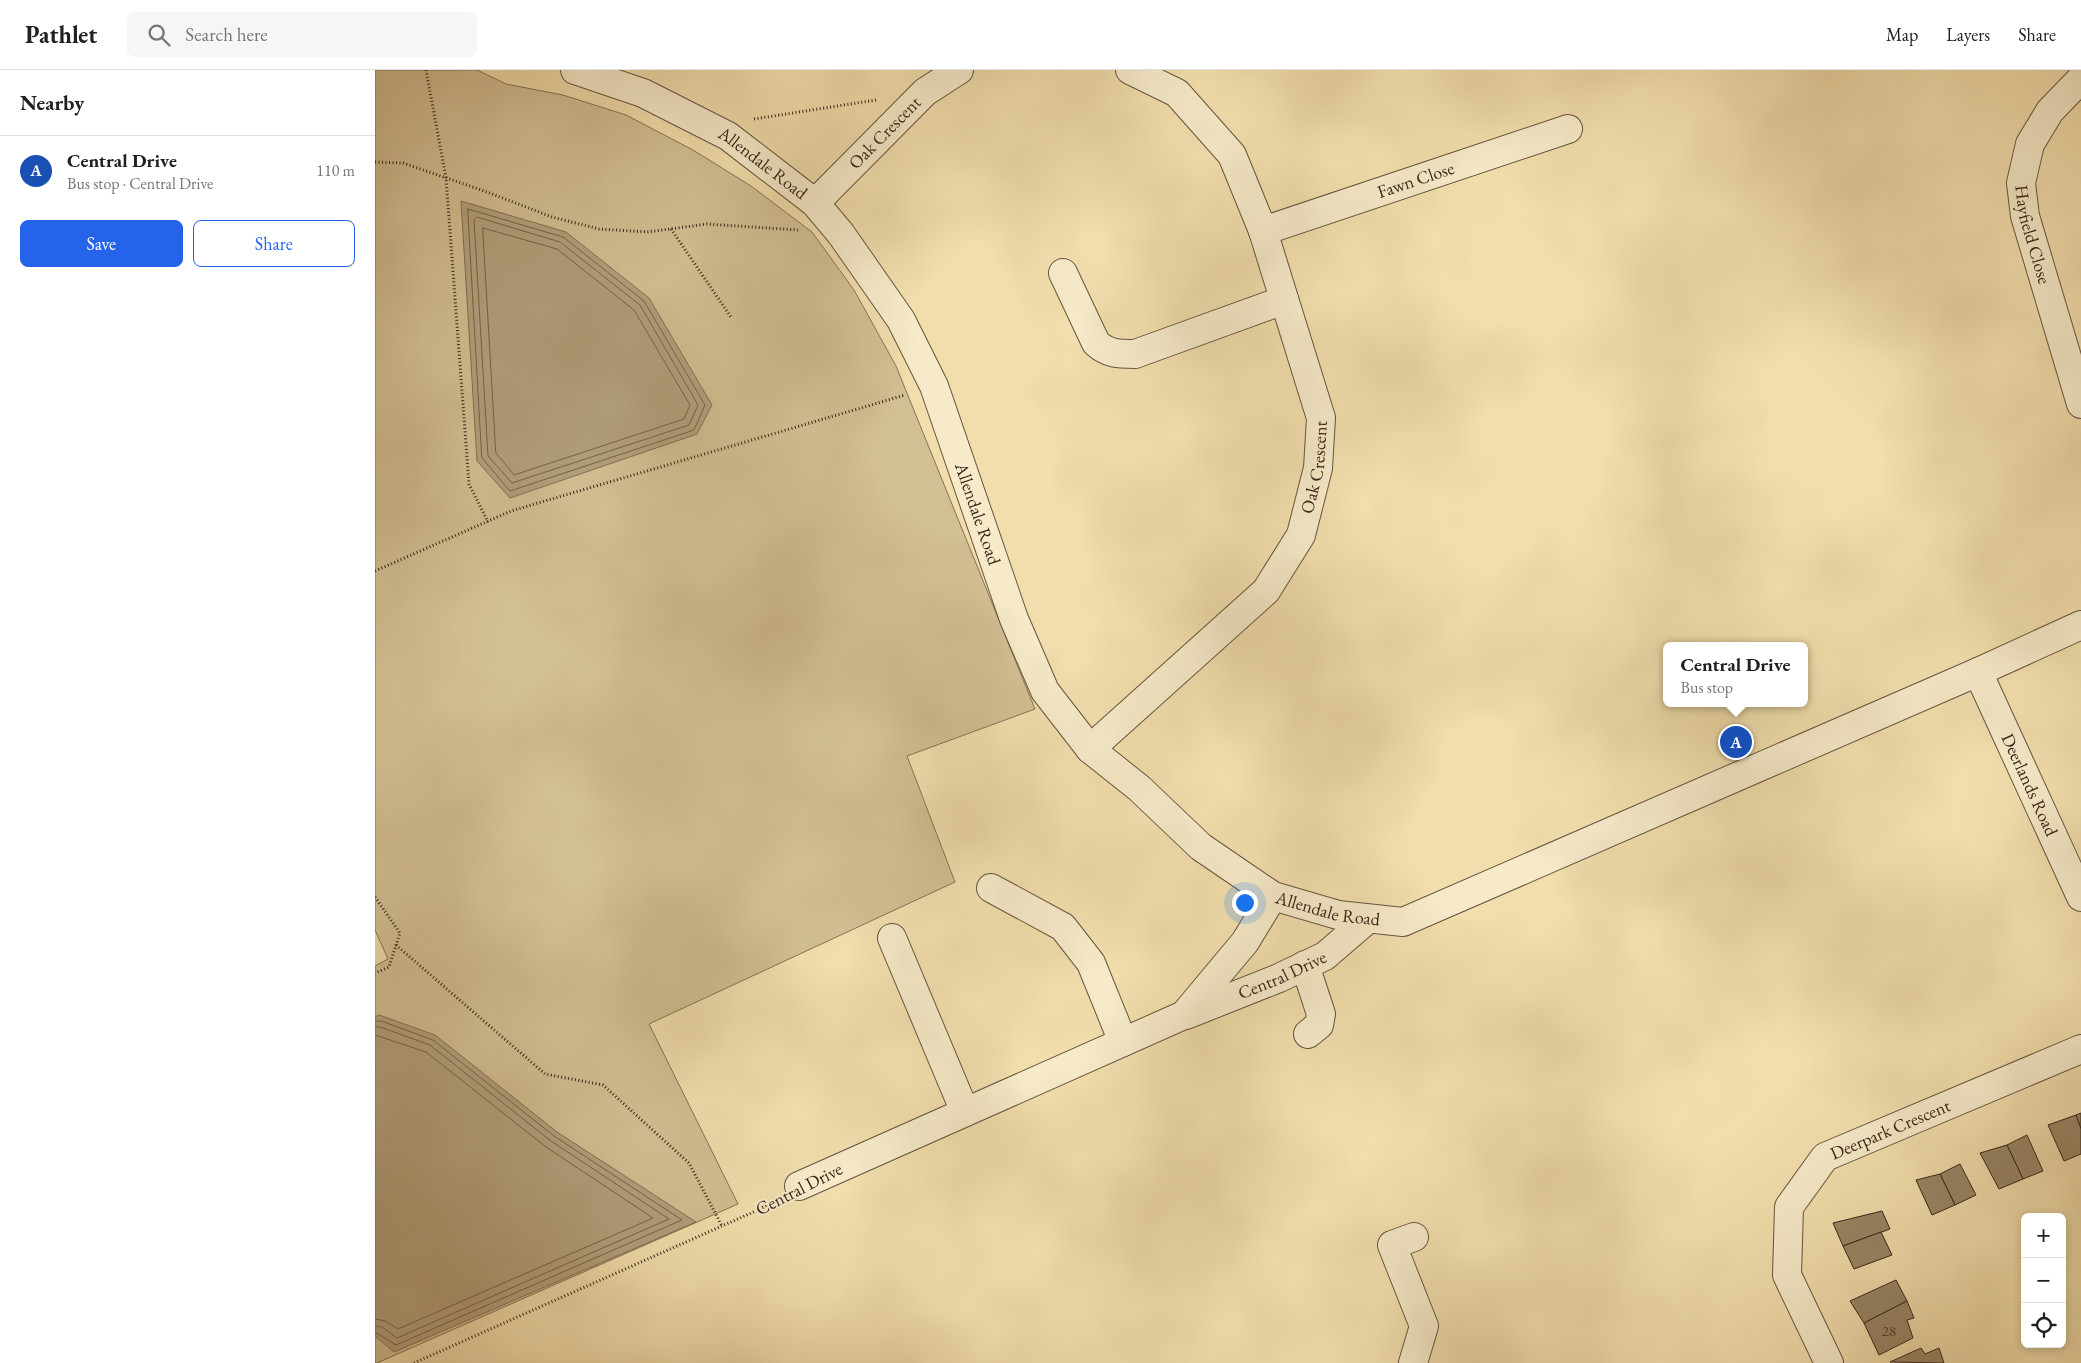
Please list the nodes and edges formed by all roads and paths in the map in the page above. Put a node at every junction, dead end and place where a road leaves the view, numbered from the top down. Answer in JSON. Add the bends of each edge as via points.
{"nodes":[{"id":1,"x":426,"y":70,"type":"edge"},
{"id":2,"x":575,"y":70,"type":"edge"},
{"id":3,"x":959,"y":70,"type":"edge"},
{"id":4,"x":1130,"y":70,"type":"edge"},
{"id":5,"x":2081,"y":79,"type":"edge"},
{"id":6,"x":925,"y":92,"type":"junction"},
{"id":7,"x":709,"y":126,"type":"junction"},
{"id":8,"x":1568,"y":129,"type":"dead end"},
{"id":9,"x":375,"y":162,"type":"edge"},
{"id":10,"x":446,"y":178,"type":"junction"},
{"id":11,"x":815,"y":203,"type":"junction"},
{"id":12,"x":671,"y":229,"type":"junction"},
{"id":13,"x":1263,"y":231,"type":"junction"},
{"id":14,"x":841,"y":234,"type":"junction"},
{"id":15,"x":1063,"y":273,"type":"dead end"},
{"id":16,"x":1284,"y":300,"type":"junction"},
{"id":17,"x":731,"y":317,"type":"dead end"},
{"id":18,"x":934,"y":386,"type":"junction"},
{"id":19,"x":2081,"y":404,"type":"edge"},
{"id":20,"x":488,"y":522,"type":"junction"},
{"id":21,"x":375,"y":571,"type":"edge"},
{"id":22,"x":2081,"y":625,"type":"edge"},
{"id":23,"x":1978,"y":672,"type":"junction"},
{"id":24,"x":1090,"y":749,"type":"junction"},
{"id":25,"x":991,"y":888,"type":"dead end"},
{"id":26,"x":1273,"y":896,"type":"junction"},
{"id":27,"x":375,"y":897,"type":"edge"},
{"id":28,"x":2081,"y":898,"type":"edge"},
{"id":29,"x":1368,"y":919,"type":"junction"},
{"id":30,"x":892,"y":938,"type":"dead end"},
{"id":31,"x":397,"y":944,"type":"junction"},
{"id":32,"x":1305,"y":965,"type":"junction"},
{"id":33,"x":375,"y":973,"type":"edge"},
{"id":34,"x":1184,"y":1015,"type":"junction"},
{"id":35,"x":1309,"y":1034,"type":"dead end"},
{"id":36,"x":1123,"y":1042,"type":"junction"},
{"id":37,"x":2081,"y":1049,"type":"edge"},
{"id":38,"x":965,"y":1112,"type":"junction"},
{"id":39,"x":799,"y":1186,"type":"joint"},
{"id":40,"x":722,"y":1226,"type":"junction"},
{"id":41,"x":1414,"y":1237,"type":"dead end"},
{"id":42,"x":414,"y":1363,"type":"edge"},
{"id":43,"x":1413,"y":1363,"type":"edge"},
{"id":44,"x":1829,"y":1363,"type":"edge"}],
"edges":[{"from":1,"to":10,"type":"path"},
{"from":2,"to":7,"type":"street","name":"Allendale Road","via":[[643,93]]},
{"from":3,"to":6,"type":"street","name":"Oak Crescent"},
{"from":4,"to":13,"type":"street","name":"Oak Crescent","via":[[1177,93],[1232,155]]},
{"from":5,"to":19,"type":"street","name":"Hayfield Close","via":[[2050,110],[2029,144],[2021,183],[2025,216]]},
{"from":6,"to":7,"type":"path"},
{"from":6,"to":11,"type":"street","name":"Oak Crescent"},
{"from":7,"to":11,"type":"street","name":"Allendale Road","via":[[728,136]]},
{"from":8,"to":13,"type":"street","name":"Fawn Close"},
{"from":9,"to":10,"type":"path","via":[[403,164]]},
{"from":10,"to":12,"type":"path","via":[[552,218],[599,229],[647,232]]},
{"from":10,"to":20,"type":"path","via":[[469,484]]},
{"from":11,"to":14,"type":"street","name":"Allendale Road"},
{"from":12,"to":14,"type":"path","via":[[707,224]]},
{"from":12,"to":17,"type":"path"},
{"from":13,"to":16,"type":"street","name":"Oak Crescent"},
{"from":14,"to":18,"type":"street","name":"Allendale Road","via":[[901,320]]},
{"from":15,"to":16,"type":"street","via":[[1096,343],[1117,354],[1135,354]]},
{"from":16,"to":24,"type":"street","name":"Oak Crescent","via":[[1321,418],[1319,468],[1301,535],[1266,591]]},
{"from":18,"to":20,"type":"path","via":[[511,511]]},
{"from":18,"to":24,"type":"street","name":"Allendale Road","via":[[1014,619],[1045,691]]},
{"from":20,"to":21,"type":"path"},
{"from":22,"to":23,"type":"street"},
{"from":23,"to":28,"type":"street","name":"Deerlands Road"},
{"from":23,"to":29,"type":"street","name":"Allendale Road","via":[[1403,922]]},
{"from":24,"to":26,"type":"street","name":"Allendale Road","via":[[1139,788],[1201,847]]},
{"from":25,"to":36,"type":"street","via":[[1063,927],[1091,963]]},
{"from":26,"to":29,"type":"street","name":"Allendale Road","via":[[1337,915]]},
{"from":26,"to":34,"type":"street","name":"Central Drive","via":[[1245,942]]},
{"from":27,"to":31,"type":"path","via":[[400,933]]},
{"from":29,"to":32,"type":"street","name":"Central Drive","via":[[1325,956]]},
{"from":30,"to":38,"type":"street"},
{"from":31,"to":33,"type":"path","via":[[389,967]]},
{"from":31,"to":40,"type":"path","via":[[545,1074],[603,1085],[689,1163]]},
{"from":32,"to":34,"type":"street","name":"Central Drive"},
{"from":32,"to":35,"type":"street","via":[[1321,1014],[1319,1025]]},
{"from":34,"to":36,"type":"street","name":"Central Drive"},
{"from":36,"to":38,"type":"street","name":"Central Drive"},
{"from":37,"to":44,"type":"street","name":"Deerpark Crescent","via":[[1825,1158],[1789,1207],[1787,1275]]},
{"from":38,"to":39,"type":"street","name":"Central Drive"},
{"from":39,"to":40,"type":"path","name":"Central Drive"},
{"from":40,"to":42,"type":"path","name":"Central Drive"},
{"from":41,"to":43,"type":"street","via":[[1392,1245],[1424,1326]]}]}
